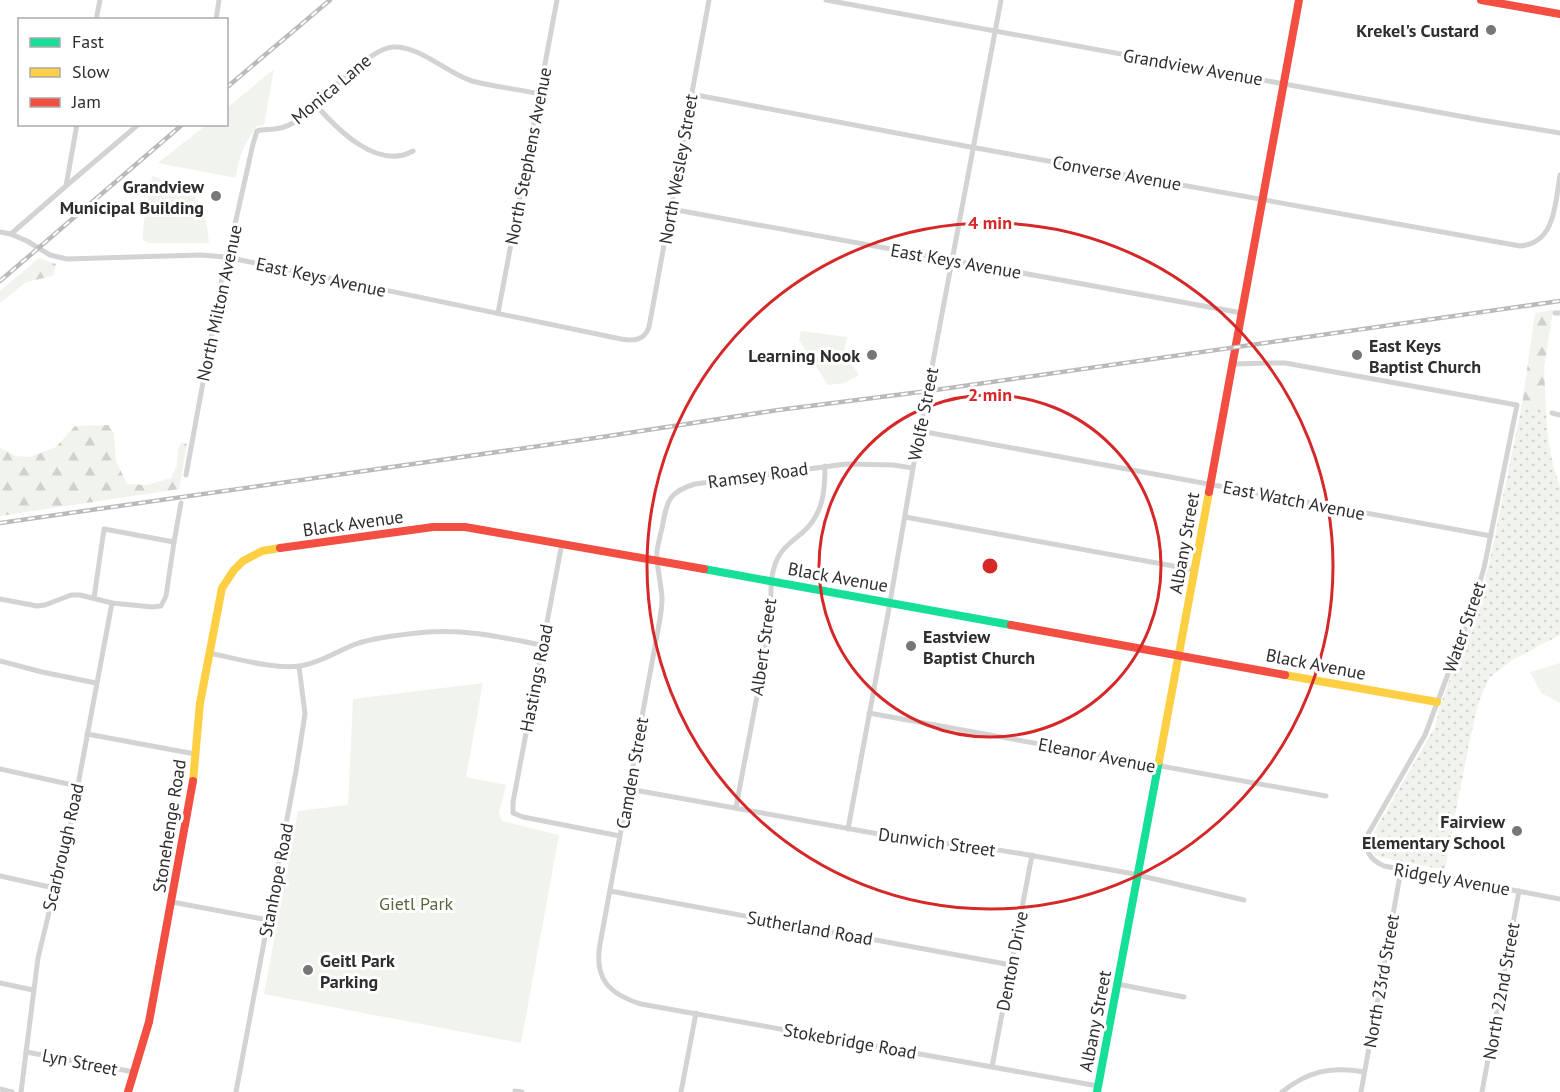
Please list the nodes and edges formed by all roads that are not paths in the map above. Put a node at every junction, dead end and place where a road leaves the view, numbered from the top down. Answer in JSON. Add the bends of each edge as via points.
{"nodes":[{"id":1,"x":99,"y":0,"type":"edge"},
{"id":2,"x":219,"y":0,"type":"edge"},
{"id":3,"x":557,"y":0,"type":"edge"},
{"id":4,"x":709,"y":0,"type":"edge"},
{"id":5,"x":826,"y":0,"type":"edge"},
{"id":6,"x":1001,"y":0,"type":"edge"},
{"id":7,"x":1299,"y":0,"type":"edge"},
{"id":8,"x":1481,"y":0,"type":"edge"},
{"id":9,"x":1560,"y":15,"type":"edge"},
{"id":10,"x":96,"y":18,"type":"edge"},
{"id":11,"x":216,"y":18,"type":"edge"},
{"id":12,"x":995,"y":31,"type":"junction"},
{"id":13,"x":1284,"y":83,"type":"junction"},
{"id":14,"x":540,"y":94,"type":"junction"},
{"id":15,"x":692,"y":94,"type":"junction"},
{"id":16,"x":315,"y":104,"type":"junction"},
{"id":17,"x":77,"y":126,"type":"edge"},
{"id":18,"x":137,"y":126,"type":"edge"},
{"id":19,"x":257,"y":132,"type":"joint"},
{"id":20,"x":1560,"y":133,"type":"edge"},
{"id":21,"x":974,"y":147,"type":"junction"},
{"id":22,"x":412,"y":151,"type":"dead end"},
{"id":23,"x":1560,"y":175,"type":"edge"},
{"id":24,"x":66,"y":186,"type":"junction"},
{"id":25,"x":1263,"y":199,"type":"junction"},
{"id":26,"x":670,"y":209,"type":"junction"},
{"id":27,"x":0,"y":232,"type":"edge"},
{"id":28,"x":11,"y":234,"type":"junction"},
{"id":29,"x":226,"y":257,"type":"junction"},
{"id":30,"x":952,"y":261,"type":"junction"},
{"id":31,"x":498,"y":313,"type":"junction"},
{"id":32,"x":1242,"y":313,"type":"junction"},
{"id":33,"x":644,"y":336,"type":"joint"},
{"id":34,"x":1233,"y":364,"type":"junction"},
{"id":35,"x":1552,"y":413,"type":"dead end"},
{"id":36,"x":1560,"y":414,"type":"edge"},
{"id":37,"x":920,"y":431,"type":"junction"},
{"id":38,"x":825,"y":466,"type":"junction"},
{"id":39,"x":913,"y":468,"type":"junction"},
{"id":40,"x":186,"y":476,"type":"dead end"},
{"id":41,"x":1210,"y":484,"type":"junction"},
{"id":42,"x":181,"y":503,"type":"dead end"},
{"id":43,"x":905,"y":517,"type":"junction"},
{"id":44,"x":1491,"y":536,"type":"junction"},
{"id":45,"x":174,"y":542,"type":"junction"},
{"id":46,"x":562,"y":543,"type":"junction"},
{"id":47,"x":658,"y":560,"type":"junction"},
{"id":48,"x":236,"y":567,"type":"joint"},
{"id":49,"x":1195,"y":570,"type":"junction"},
{"id":50,"x":771,"y":581,"type":"junction"},
{"id":51,"x":94,"y":598,"type":"junction"},
{"id":52,"x":0,"y":599,"type":"edge"},
{"id":53,"x":890,"y":602,"type":"junction"},
{"id":54,"x":112,"y":603,"type":"junction"},
{"id":55,"x":542,"y":645,"type":"junction"},
{"id":56,"x":209,"y":653,"type":"junction"},
{"id":57,"x":1179,"y":655,"type":"junction"},
{"id":58,"x":0,"y":661,"type":"edge"},
{"id":59,"x":299,"y":666,"type":"junction"},
{"id":60,"x":96,"y":683,"type":"junction"},
{"id":61,"x":1437,"y":702,"type":"junction"},
{"id":62,"x":869,"y":713,"type":"junction"},
{"id":63,"x":87,"y":734,"type":"junction"},
{"id":64,"x":195,"y":754,"type":"junction"},
{"id":65,"x":1158,"y":766,"type":"junction"},
{"id":66,"x":0,"y":769,"type":"edge"},
{"id":67,"x":77,"y":786,"type":"junction"},
{"id":68,"x":629,"y":789,"type":"junction"},
{"id":69,"x":1326,"y":796,"type":"dead end"},
{"id":70,"x":736,"y":808,"type":"junction"},
{"id":71,"x":848,"y":829,"type":"junction"},
{"id":72,"x":1368,"y":834,"type":"joint"},
{"id":73,"x":620,"y":836,"type":"junction"},
{"id":74,"x":1032,"y":855,"type":"junction"},
{"id":75,"x":1401,"y":870,"type":"junction"},
{"id":76,"x":1138,"y":875,"type":"junction"},
{"id":77,"x":0,"y":876,"type":"edge"},
{"id":78,"x":54,"y":888,"type":"junction"},
{"id":79,"x":610,"y":891,"type":"junction"},
{"id":80,"x":1519,"y":891,"type":"junction"},
{"id":81,"x":1560,"y":899,"type":"edge"},
{"id":82,"x":1244,"y":900,"type":"dead end"},
{"id":83,"x":172,"y":902,"type":"junction"},
{"id":84,"x":268,"y":920,"type":"junction"},
{"id":85,"x":1011,"y":965,"type":"junction"},
{"id":86,"x":0,"y":983,"type":"edge"},
{"id":87,"x":1117,"y":984,"type":"junction"},
{"id":88,"x":604,"y":987,"type":"joint"},
{"id":89,"x":33,"y":990,"type":"junction"},
{"id":90,"x":1184,"y":997,"type":"dead end"},
{"id":91,"x":696,"y":1013,"type":"junction"},
{"id":92,"x":26,"y":1052,"type":"junction"},
{"id":93,"x":992,"y":1067,"type":"junction"},
{"id":94,"x":134,"y":1072,"type":"junction"},
{"id":95,"x":1364,"y":1072,"type":"junction"},
{"id":96,"x":0,"y":1089,"type":"edge"},
{"id":97,"x":1097,"y":1089,"type":"edge"},
{"id":98,"x":515,"y":1091,"type":"edge"},
{"id":99,"x":12,"y":1092,"type":"edge"},
{"id":100,"x":21,"y":1092,"type":"edge"},
{"id":101,"x":128,"y":1092,"type":"edge"},
{"id":102,"x":236,"y":1092,"type":"edge"},
{"id":103,"x":522,"y":1092,"type":"edge"},
{"id":104,"x":681,"y":1092,"type":"edge"},
{"id":105,"x":1282,"y":1092,"type":"edge"},
{"id":106,"x":1361,"y":1092,"type":"edge"},
{"id":107,"x":1482,"y":1092,"type":"edge"}],
"edges":[{"from":1,"to":10,"type":"street"},
{"from":2,"to":11,"type":"street"},
{"from":3,"to":14,"type":"street","name":"North Stephens Avenue"},
{"from":4,"to":15,"type":"street","name":"North Wesley Street"},
{"from":5,"to":12,"type":"street","name":"Grandview Avenue"},
{"from":6,"to":12,"type":"street","name":"Wolfe Street"},
{"from":7,"to":13,"type":"street","name":"Albany Street"},
{"from":8,"to":9,"type":"street"},
{"from":12,"to":13,"type":"street","name":"Grandview Avenue"},
{"from":12,"to":21,"type":"street","name":"Wolfe Street"},
{"from":13,"to":20,"type":"street","name":"Grandview Avenue"},
{"from":13,"to":25,"type":"street","name":"Albany Street"},
{"from":14,"to":16,"type":"street","name":"Monica Lane","via":[[473,81],[419,53],[392,47],[374,53]]},
{"from":14,"to":31,"type":"street","name":"North Stephens Avenue"},
{"from":15,"to":21,"type":"street","name":"Converse Avenue"},
{"from":15,"to":26,"type":"street","name":"North Wesley Street"},
{"from":16,"to":19,"type":"street","name":"Monica Lane","via":[[285,127]]},
{"from":16,"to":22,"type":"street","via":[[360,146],[383,154],[405,155]]},
{"from":17,"to":24,"type":"street"},
{"from":18,"to":24,"type":"street"},
{"from":19,"to":29,"type":"street","name":"North Milton Avenue"},
{"from":21,"to":25,"type":"street","name":"Converse Avenue"},
{"from":21,"to":30,"type":"street","name":"Wolfe Street"},
{"from":23,"to":25,"type":"street","name":"Converse Avenue","via":[[1549,227],[1542,238],[1520,246]]},
{"from":24,"to":28,"type":"street"},
{"from":25,"to":32,"type":"street","name":"Albany Street"},
{"from":26,"to":30,"type":"street","name":"East Keys Avenue"},
{"from":26,"to":33,"type":"street","name":"North Wesley Street","via":[[649,327]]},
{"from":27,"to":28,"type":"street","name":"East Keys Avenue"},
{"from":28,"to":29,"type":"street","name":"East Keys Avenue","via":[[50,255],[67,259]]},
{"from":29,"to":31,"type":"street","name":"East Keys Avenue"},
{"from":29,"to":40,"type":"street","name":"North Milton Avenue"},
{"from":30,"to":32,"type":"street","name":"East Keys Avenue"},
{"from":30,"to":37,"type":"street","name":"Wolfe Street"},
{"from":31,"to":33,"type":"street","name":"East Keys Avenue","via":[[621,339]]},
{"from":32,"to":34,"type":"street","name":"Albany Street"},
{"from":34,"to":41,"type":"street","name":"Albany Street"},
{"from":34,"to":44,"type":"street","name":"Water Street","via":[[1285,363],[1516,405]]},
{"from":35,"to":36,"type":"street"},
{"from":37,"to":39,"type":"street","name":"Wolfe Street"},
{"from":37,"to":41,"type":"street","name":"East Watch Avenue"},
{"from":38,"to":39,"type":"street","name":"Ramsey Road","via":[[870,464]]},
{"from":38,"to":47,"type":"street","name":"Ramsey Road","via":[[683,487],[666,508]]},
{"from":38,"to":50,"type":"street","name":"Albert Street","via":[[819,513],[782,550]]},
{"from":39,"to":43,"type":"street","name":"Wolfe Street"},
{"from":41,"to":44,"type":"street","name":"East Watch Avenue"},
{"from":41,"to":49,"type":"street","name":"Albany Street"},
{"from":42,"to":45,"type":"street"},
{"from":43,"to":49,"type":"street"},
{"from":43,"to":53,"type":"street","name":"Wolfe Street"},
{"from":44,"to":61,"type":"street","name":"Water Street","via":[[1468,621]]},
{"from":45,"to":51,"type":"street","via":[[104,529]]},
{"from":45,"to":54,"type":"street","via":[[161,606]]},
{"from":46,"to":47,"type":"street","name":"Black Avenue"},
{"from":46,"to":48,"type":"street","name":"Black Avenue","via":[[484,529],[433,527],[262,551]]},
{"from":46,"to":55,"type":"street","name":"Hastings Road"},
{"from":47,"to":50,"type":"street","name":"Black Avenue"},
{"from":47,"to":68,"type":"street","name":"Camden Street","via":[[662,609]]},
{"from":48,"to":56,"type":"street","name":"Stonehenge Road","via":[[222,588]]},
{"from":49,"to":57,"type":"street","name":"Albany Street"},
{"from":50,"to":53,"type":"street","name":"Black Avenue"},
{"from":50,"to":70,"type":"street","name":"Albert Street","via":[[770,620]]},
{"from":51,"to":52,"type":"street","via":[[71,595],[37,606]]},
{"from":51,"to":54,"type":"street"},
{"from":53,"to":57,"type":"street","name":"Black Avenue"},
{"from":53,"to":62,"type":"street","name":"Wolfe Street"},
{"from":54,"to":60,"type":"street","name":"Scarbrough Road"},
{"from":55,"to":59,"type":"street","via":[[466,632],[426,632],[358,644]]},
{"from":55,"to":73,"type":"street","name":"Hastings Road","via":[[513,813]]},
{"from":56,"to":59,"type":"street","via":[[276,666]]},
{"from":56,"to":64,"type":"street","name":"Stonehenge Road"},
{"from":57,"to":61,"type":"street","name":"Black Avenue"},
{"from":57,"to":65,"type":"street","name":"Albany Street"},
{"from":58,"to":60,"type":"street"},
{"from":59,"to":84,"type":"street","name":"Stanhope Road","via":[[305,714]]},
{"from":60,"to":63,"type":"street","name":"Scarbrough Road"},
{"from":61,"to":72,"type":"street","name":"Water Street","via":[[1425,735]]},
{"from":62,"to":65,"type":"street","name":"Eleanor Avenue"},
{"from":62,"to":71,"type":"street","name":"Wolfe Street"},
{"from":63,"to":64,"type":"street"},
{"from":63,"to":67,"type":"street","name":"Scarbrough Road"},
{"from":64,"to":83,"type":"street","name":"Stonehenge Road"},
{"from":65,"to":69,"type":"street","name":"Eleanor Avenue"},
{"from":65,"to":76,"type":"street","name":"Albany Street"},
{"from":66,"to":67,"type":"street"},
{"from":67,"to":78,"type":"street","name":"Scarbrough Road"},
{"from":68,"to":70,"type":"street","name":"Dunwich Street"},
{"from":68,"to":73,"type":"street","name":"Camden Street"},
{"from":70,"to":71,"type":"street","name":"Dunwich Street"},
{"from":71,"to":74,"type":"street","name":"Dunwich Street"},
{"from":72,"to":75,"type":"street","name":"Ridgely Avenue","via":[[1367,848],[1375,863]]},
{"from":73,"to":79,"type":"street","name":"Camden Street"},
{"from":74,"to":76,"type":"street","name":"Dunwich Street"},
{"from":74,"to":85,"type":"street","name":"Denton Drive"},
{"from":75,"to":80,"type":"street","name":"Ridgely Avenue"},
{"from":75,"to":95,"type":"street","name":"North 23rd Street"},
{"from":76,"to":82,"type":"street","name":"Dunwich Street"},
{"from":76,"to":87,"type":"street","name":"Albany Street"},
{"from":77,"to":78,"type":"street"},
{"from":78,"to":89,"type":"street","name":"Scarbrough Road"},
{"from":79,"to":85,"type":"street","name":"Sutherland Road"},
{"from":79,"to":88,"type":"street","name":"Camden Street","via":[[598,957]]},
{"from":80,"to":81,"type":"street","name":"Ridgely Avenue"},
{"from":80,"to":107,"type":"street","name":"North 22nd Street"},
{"from":83,"to":84,"type":"street"},
{"from":83,"to":94,"type":"street","name":"Stonehenge Road","via":[[149,1022]]},
{"from":84,"to":102,"type":"street","name":"Stanhope Road"},
{"from":85,"to":93,"type":"street","name":"Denton Drive"},
{"from":86,"to":89,"type":"street"},
{"from":87,"to":90,"type":"street"},
{"from":87,"to":97,"type":"street","name":"Albany Street"},
{"from":88,"to":91,"type":"street","name":"Stokebridge Road","via":[[631,1001]]},
{"from":89,"to":92,"type":"street","name":"Scarbrough Road"},
{"from":91,"to":93,"type":"street","name":"Stokebridge Road"},
{"from":91,"to":104,"type":"street"},
{"from":92,"to":94,"type":"street","name":"Lyn Street"},
{"from":92,"to":100,"type":"street","name":"Scarbrough Road"},
{"from":93,"to":97,"type":"street","name":"Stokebridge Road"},
{"from":94,"to":101,"type":"street","name":"Stonehenge Road"},
{"from":95,"to":105,"type":"street","via":[[1314,1072]]},
{"from":95,"to":106,"type":"street","name":"North 23rd Street"},
{"from":96,"to":99,"type":"street"},
{"from":98,"to":103,"type":"street"}]}
